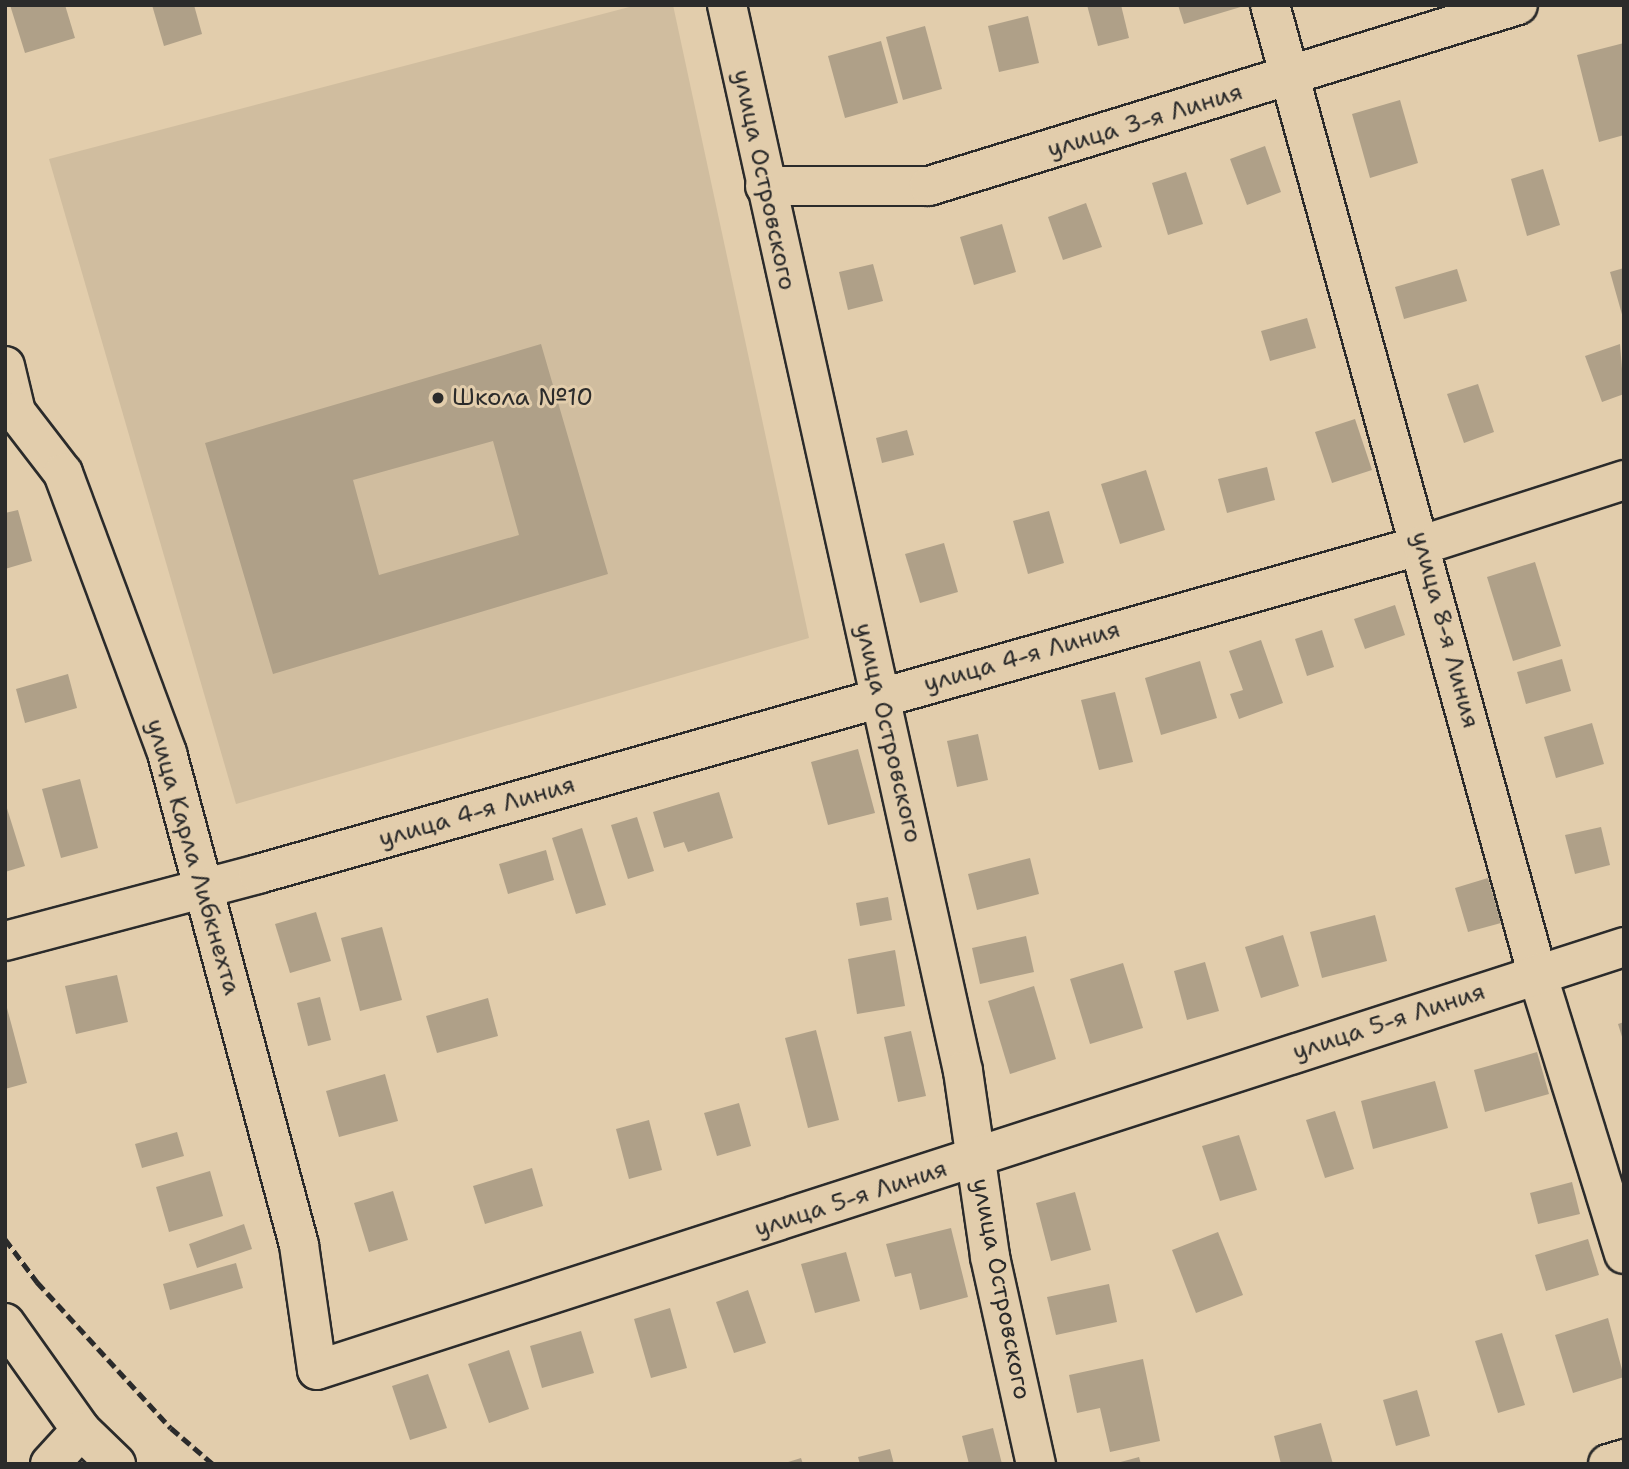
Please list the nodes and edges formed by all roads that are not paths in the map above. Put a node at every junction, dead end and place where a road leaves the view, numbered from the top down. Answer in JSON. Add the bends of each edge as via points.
{"nodes":[{"id":1,"x":727,"y":5,"type":"edge"},
{"id":2,"x":1270,"y":5,"type":"edge"},
{"id":3,"x":1518,"y":5,"type":"edge"},
{"id":4,"x":1290,"y":77,"type":"junction"},
{"id":5,"x":765,"y":186,"type":"junction"},
{"id":6,"x":5,"y":366,"type":"edge"},
{"id":7,"x":11,"y":413,"type":"edge"},
{"id":8,"x":1624,"y":480,"type":"edge"},
{"id":9,"x":1422,"y":545,"type":"junction"},
{"id":10,"x":880,"y":697,"type":"junction"},
{"id":11,"x":204,"y":889,"type":"junction"},
{"id":12,"x":5,"y":941,"type":"edge"},
{"id":13,"x":1624,"y":947,"type":"edge"},
{"id":14,"x":1537,"y":973,"type":"junction"},
{"id":15,"x":976,"y":1158,"type":"junction"},
{"id":16,"x":1624,"y":1254,"type":"edge"},
{"id":17,"x":5,"y":1323,"type":"edge"},
{"id":18,"x":317,"y":1370,"type":"joint"},
{"id":19,"x":81,"y":1430,"type":"junction"},
{"id":20,"x":1624,"y":1459,"type":"edge"},
{"id":21,"x":51,"y":1464,"type":"edge"},
{"id":22,"x":116,"y":1464,"type":"edge"},
{"id":23,"x":1036,"y":1464,"type":"edge"},
{"id":24,"x":1608,"y":1464,"type":"edge"}],
"edges":[{"from":1,"to":5,"type":"street","name":"улица Островского"},
{"from":2,"to":4,"type":"street","name":"улица 8-я Линия"},
{"from":3,"to":4,"type":"street","name":"улица 3-я Линия"},
{"from":4,"to":5,"type":"street","name":"улица 3-я Линия","via":[[929,186]]},
{"from":4,"to":9,"type":"street","name":"улица 8-я Линия"},
{"from":5,"to":10,"type":"street","name":"улица Островского"},
{"from":6,"to":7,"type":"street","name":"улица Карла Либкнехта"},
{"from":7,"to":11,"type":"street","name":"улица Карла Либкнехта","via":[[63,473],[167,753]]},
{"from":8,"to":9,"type":"street","name":"улица 4-я Линия"},
{"from":9,"to":10,"type":"street","name":"улица 4-я Линия"},
{"from":9,"to":14,"type":"street","name":"улица 8-я Линия"},
{"from":10,"to":11,"type":"street","name":"улица 4-я Линия"},
{"from":10,"to":15,"type":"street","name":"улица Островского","via":[[963,1071]]},
{"from":11,"to":12,"type":"street"},
{"from":11,"to":18,"type":"street","name":"улица Карла Либкнехта","via":[[299,1245]]},
{"from":13,"to":14,"type":"street","name":"улица 5-я Линия"},
{"from":14,"to":15,"type":"street","name":"улица 5-я Линия"},
{"from":14,"to":16,"type":"street","name":"улица 8-я Линия"},
{"from":15,"to":18,"type":"street","name":"улица 5-я Линия"},
{"from":15,"to":23,"type":"street","name":"улица Островского","via":[[990,1257]]},
{"from":17,"to":19,"type":"street"},
{"from":19,"to":21,"type":"street"},
{"from":19,"to":22,"type":"street"},
{"from":20,"to":24,"type":"street"}]}
